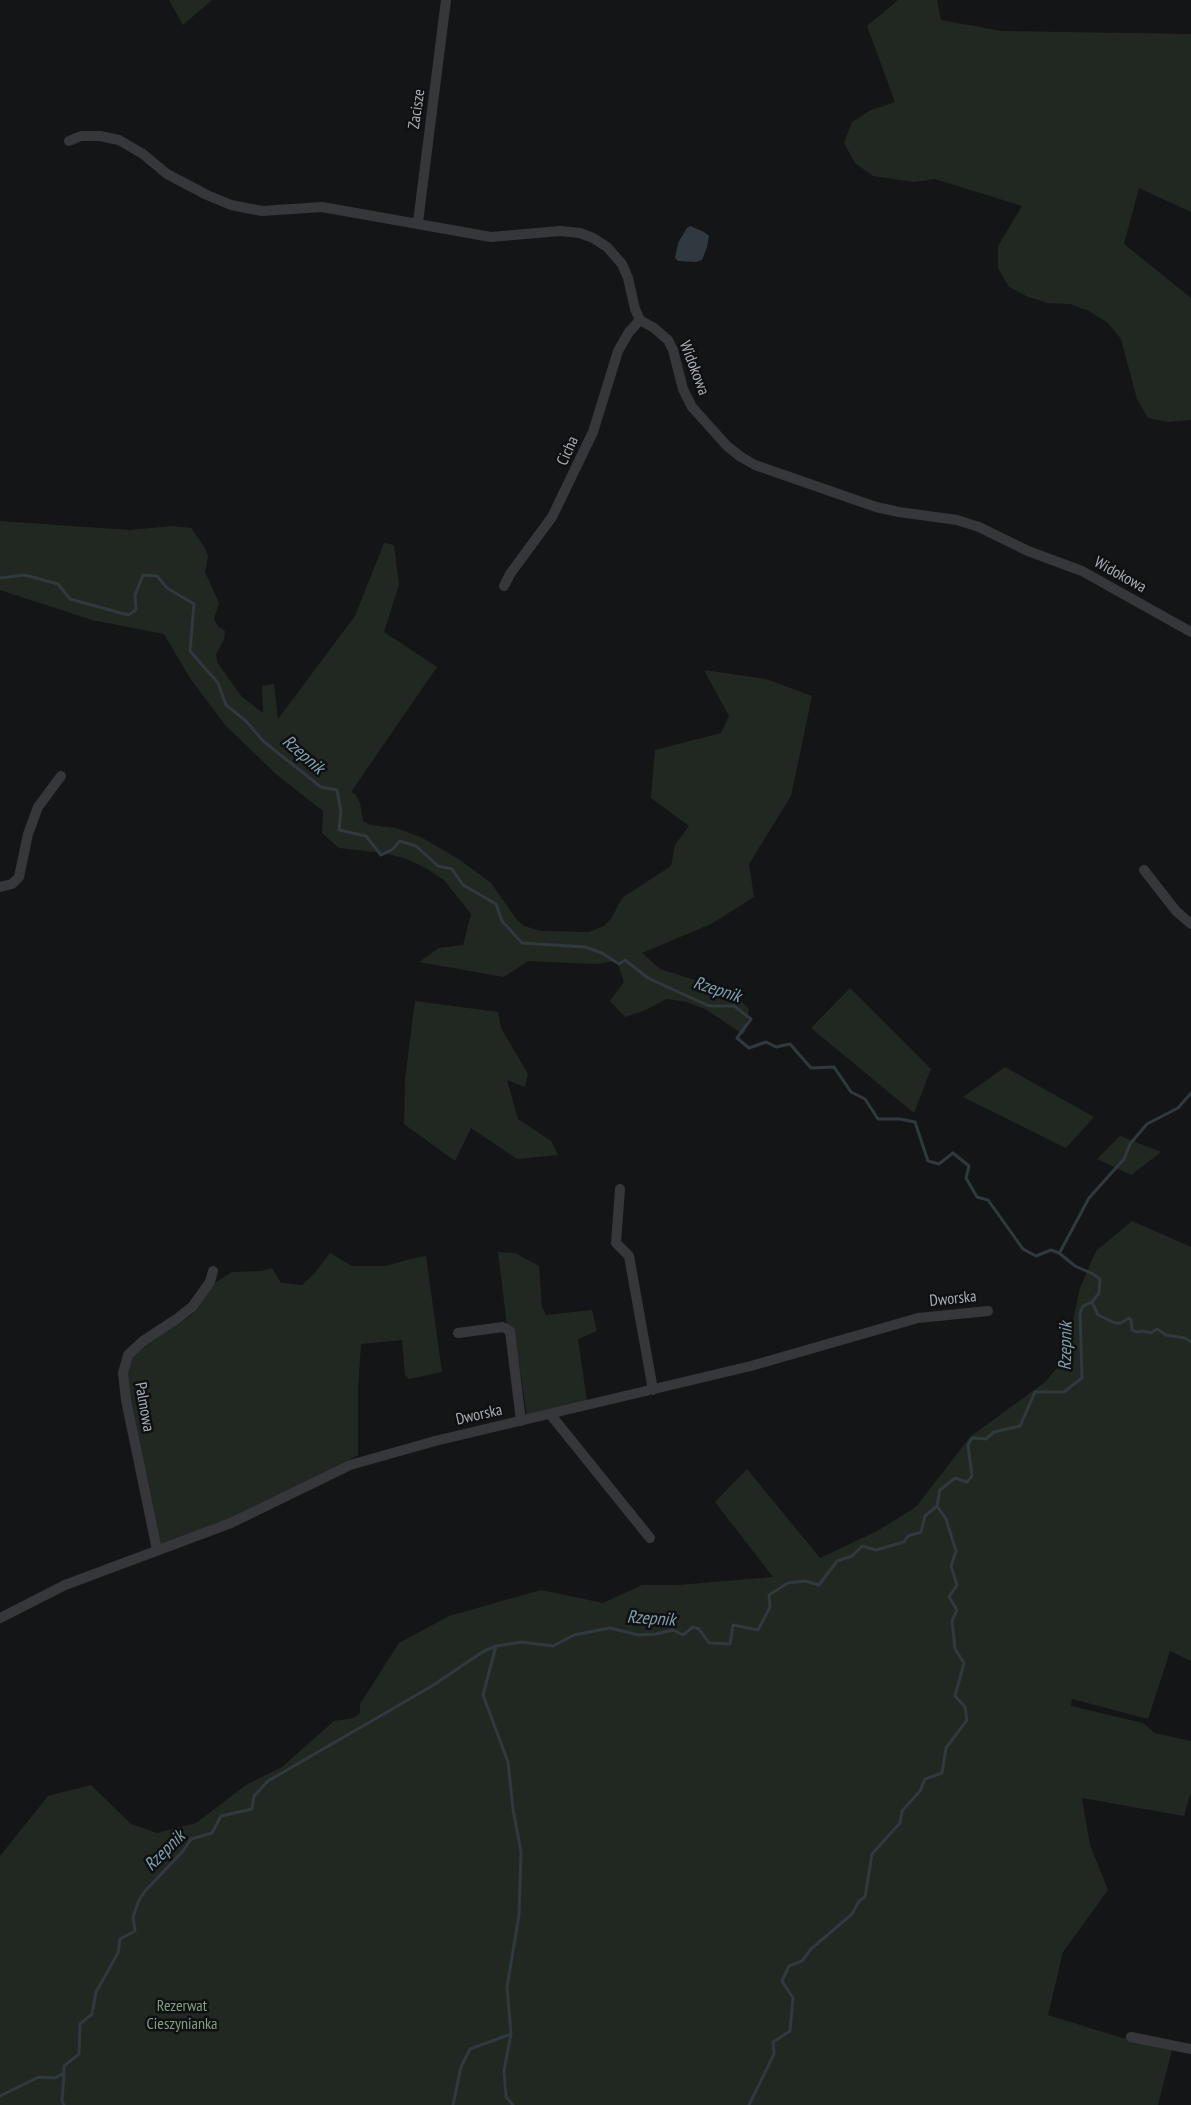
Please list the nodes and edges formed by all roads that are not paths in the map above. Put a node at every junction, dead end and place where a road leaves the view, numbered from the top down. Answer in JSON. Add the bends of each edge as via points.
{"nodes":[{"id":1,"x":446,"y":0,"type":"edge"},
{"id":2,"x":69,"y":141,"type":"dead end"},
{"id":3,"x":418,"y":222,"type":"junction"},
{"id":4,"x":640,"y":320,"type":"junction"},
{"id":5,"x":504,"y":586,"type":"dead end"},
{"id":6,"x":1191,"y":632,"type":"edge"},
{"id":7,"x":61,"y":776,"type":"dead end"},
{"id":8,"x":1143,"y":870,"type":"dead end"},
{"id":9,"x":0,"y":887,"type":"edge"},
{"id":10,"x":1191,"y":924,"type":"edge"},
{"id":11,"x":620,"y":1189,"type":"dead end"},
{"id":12,"x":213,"y":1271,"type":"dead end"},
{"id":13,"x":988,"y":1311,"type":"dead end"},
{"id":14,"x":458,"y":1333,"type":"dead end"},
{"id":15,"x":653,"y":1390,"type":"junction"},
{"id":16,"x":550,"y":1414,"type":"junction"},
{"id":17,"x":521,"y":1421,"type":"junction"},
{"id":18,"x":651,"y":1538,"type":"dead end"},
{"id":19,"x":157,"y":1550,"type":"junction"},
{"id":20,"x":0,"y":1618,"type":"edge"},
{"id":21,"x":1131,"y":2037,"type":"dead end"},
{"id":22,"x":1191,"y":2049,"type":"edge"}],
"edges":[{"from":1,"to":3,"type":"street","name":"Zacisze"},
{"from":2,"to":3,"type":"street","via":[[81,136],[119,140],[178,180],[231,205],[262,211],[322,207]]},
{"from":3,"to":4,"type":"street","via":[[491,237],[560,231],[593,238],[622,264]]},
{"from":4,"to":5,"type":"street","name":"Cicha","via":[[618,351],[593,432],[557,507]]},
{"from":4,"to":6,"type":"street","name":"Widokowa","via":[[668,340],[674,350],[683,389],[692,407],[728,446],[755,465],[876,507],[979,527],[1028,551],[1083,571]]},
{"from":7,"to":9,"type":"street","via":[[39,807],[28,834],[19,877]]},
{"from":8,"to":10,"type":"street"},
{"from":11,"to":15,"type":"street","via":[[616,1243],[629,1256]]},
{"from":12,"to":19,"type":"street","name":"Palmowa","via":[[192,1307],[128,1355],[123,1373]]},
{"from":13,"to":15,"type":"street","name":"Dworska","via":[[918,1318]]},
{"from":14,"to":17,"type":"street","via":[[503,1327],[510,1331]]},
{"from":15,"to":16,"type":"street","name":"Dworska"},
{"from":16,"to":17,"type":"street","name":"Dworska"},
{"from":16,"to":18,"type":"street"},
{"from":17,"to":19,"type":"street","name":"Dworska","via":[[350,1465],[231,1523]]},
{"from":19,"to":20,"type":"street","name":"Dworska","via":[[65,1585]]},
{"from":21,"to":22,"type":"street"}]}
